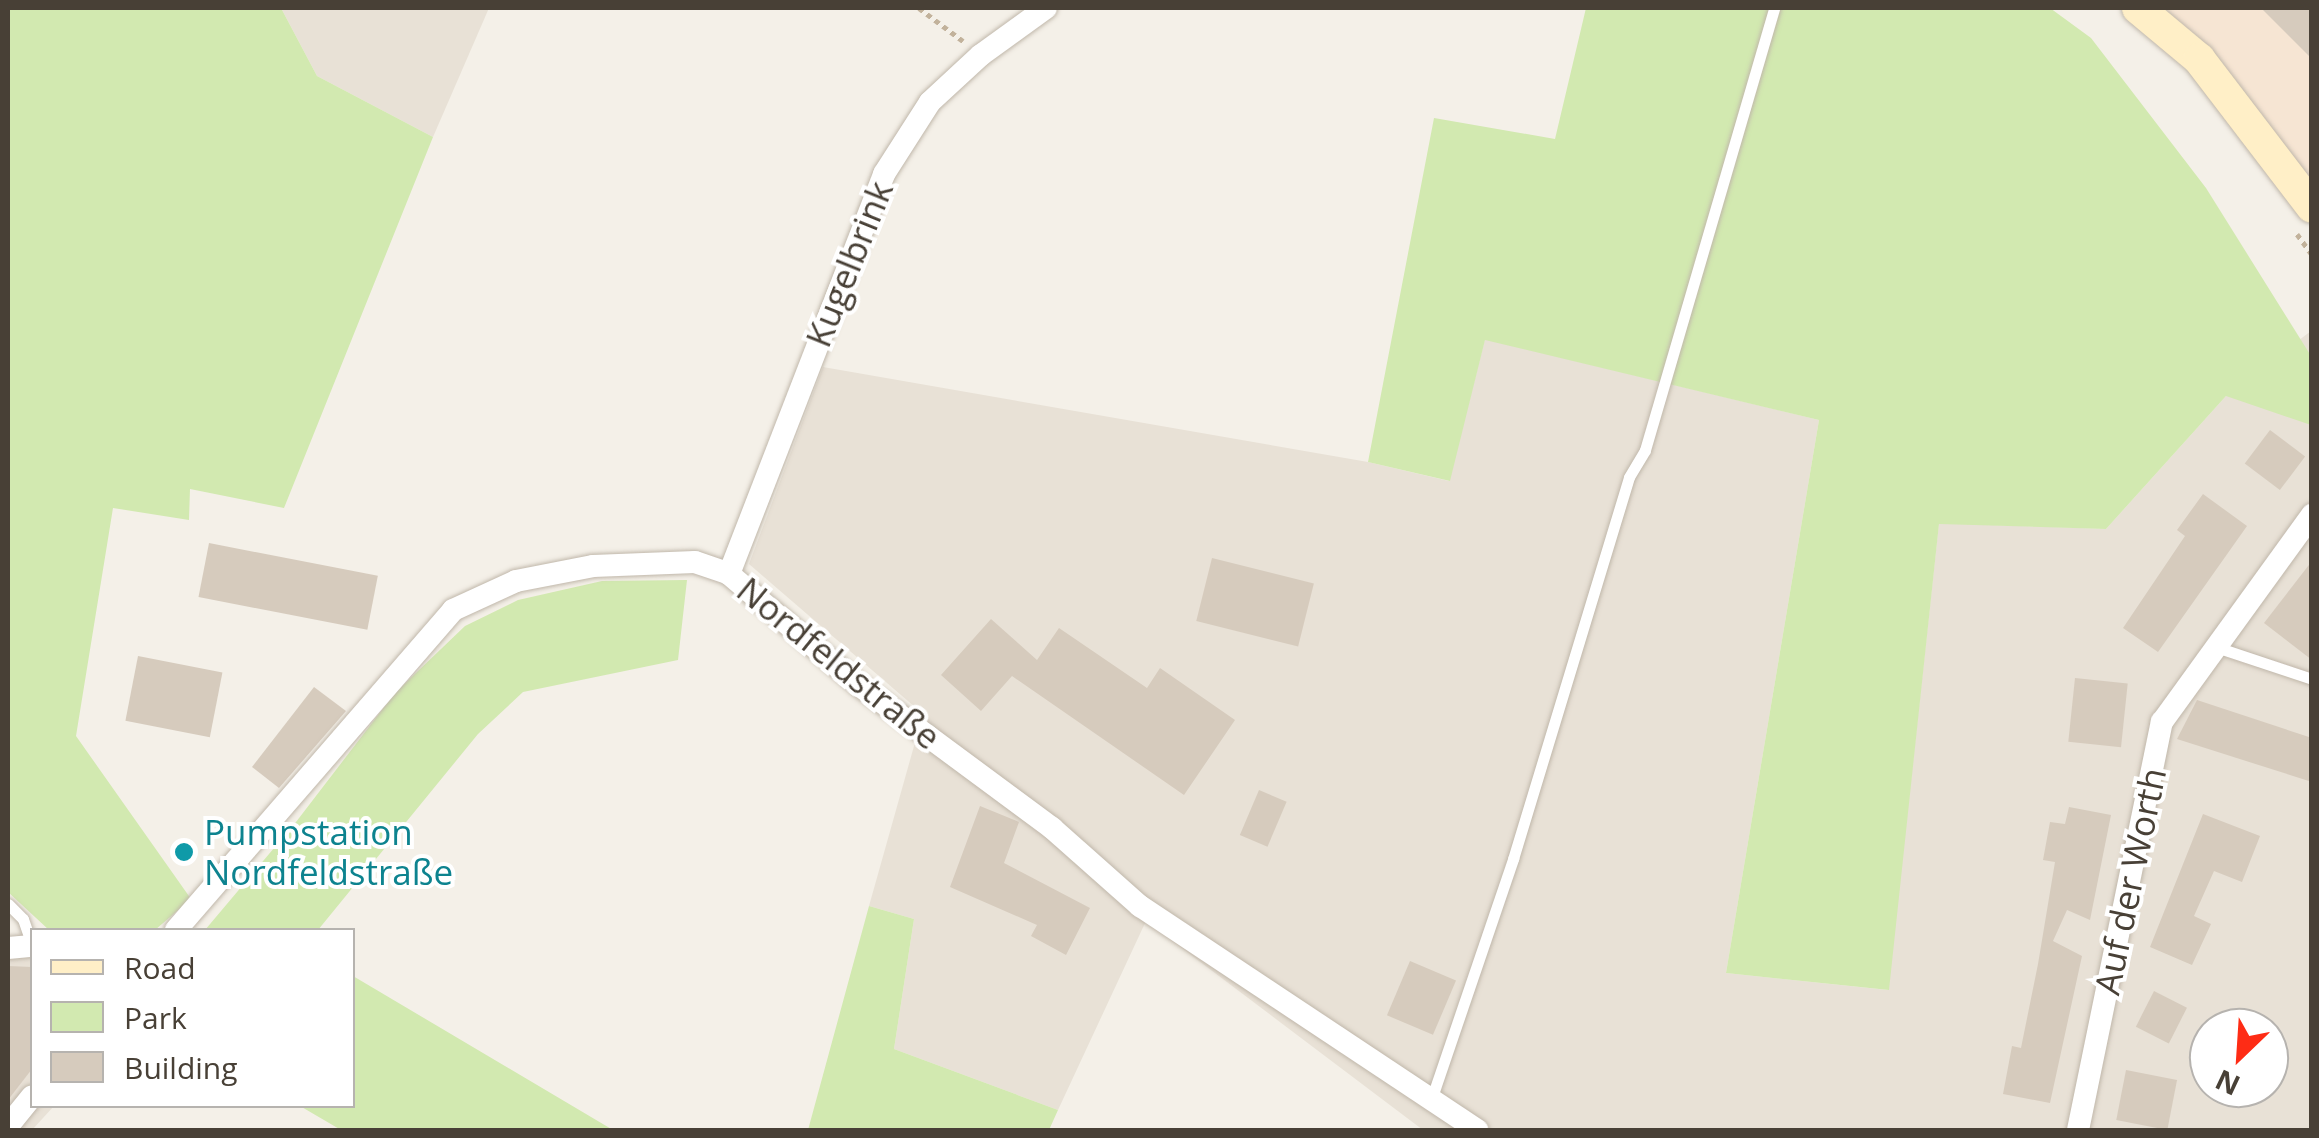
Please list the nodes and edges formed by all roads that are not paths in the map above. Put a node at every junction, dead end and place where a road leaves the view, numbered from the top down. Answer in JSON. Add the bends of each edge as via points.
{"nodes":[{"id":1,"x":1046,"y":8,"type":"edge"},
{"id":2,"x":1774,"y":8,"type":"edge"},
{"id":3,"x":2138,"y":8,"type":"edge"},
{"id":4,"x":2312,"y":207,"type":"edge"},
{"id":5,"x":2312,"y":515,"type":"edge"},
{"id":6,"x":730,"y":574,"type":"junction"},
{"id":7,"x":2216,"y":647,"type":"junction"},
{"id":8,"x":2312,"y":679,"type":"edge"},
{"id":9,"x":8,"y":904,"type":"edge"},
{"id":10,"x":178,"y":928,"type":"edge"},
{"id":11,"x":30,"y":938,"type":"edge"},
{"id":12,"x":30,"y":1098,"type":"edge"},
{"id":13,"x":1430,"y":1101,"type":"junction"},
{"id":14,"x":8,"y":1126,"type":"edge"},
{"id":15,"x":1477,"y":1130,"type":"edge"},
{"id":16,"x":2078,"y":1130,"type":"edge"}],
"edges":[{"from":1,"to":6,"type":"street","name":"Kugelbrink","via":[[930,102],[884,174]]},
{"from":2,"to":13,"type":"lane","via":[[1645,450],[1629,477],[1513,859]]},
{"from":3,"to":4,"type":"street","via":[[2199,59]]},
{"from":5,"to":7,"type":"street","name":"Auf der Worth"},
{"from":6,"to":10,"type":"street","name":"Nordfeldstraße","via":[[695,562],[593,566],[516,581],[452,610]]},
{"from":6,"to":13,"type":"street","name":"Nordfeldstraße","via":[[860,686],[1052,828],[1140,906]]},
{"from":7,"to":8,"type":"lane"},
{"from":7,"to":16,"type":"street","name":"Auf der Worth","via":[[2162,722]]},
{"from":9,"to":11,"type":"lane","via":[[24,919]]},
{"from":12,"to":14,"type":"street"},
{"from":13,"to":15,"type":"street","name":"Nordfeldstraße"}]}
